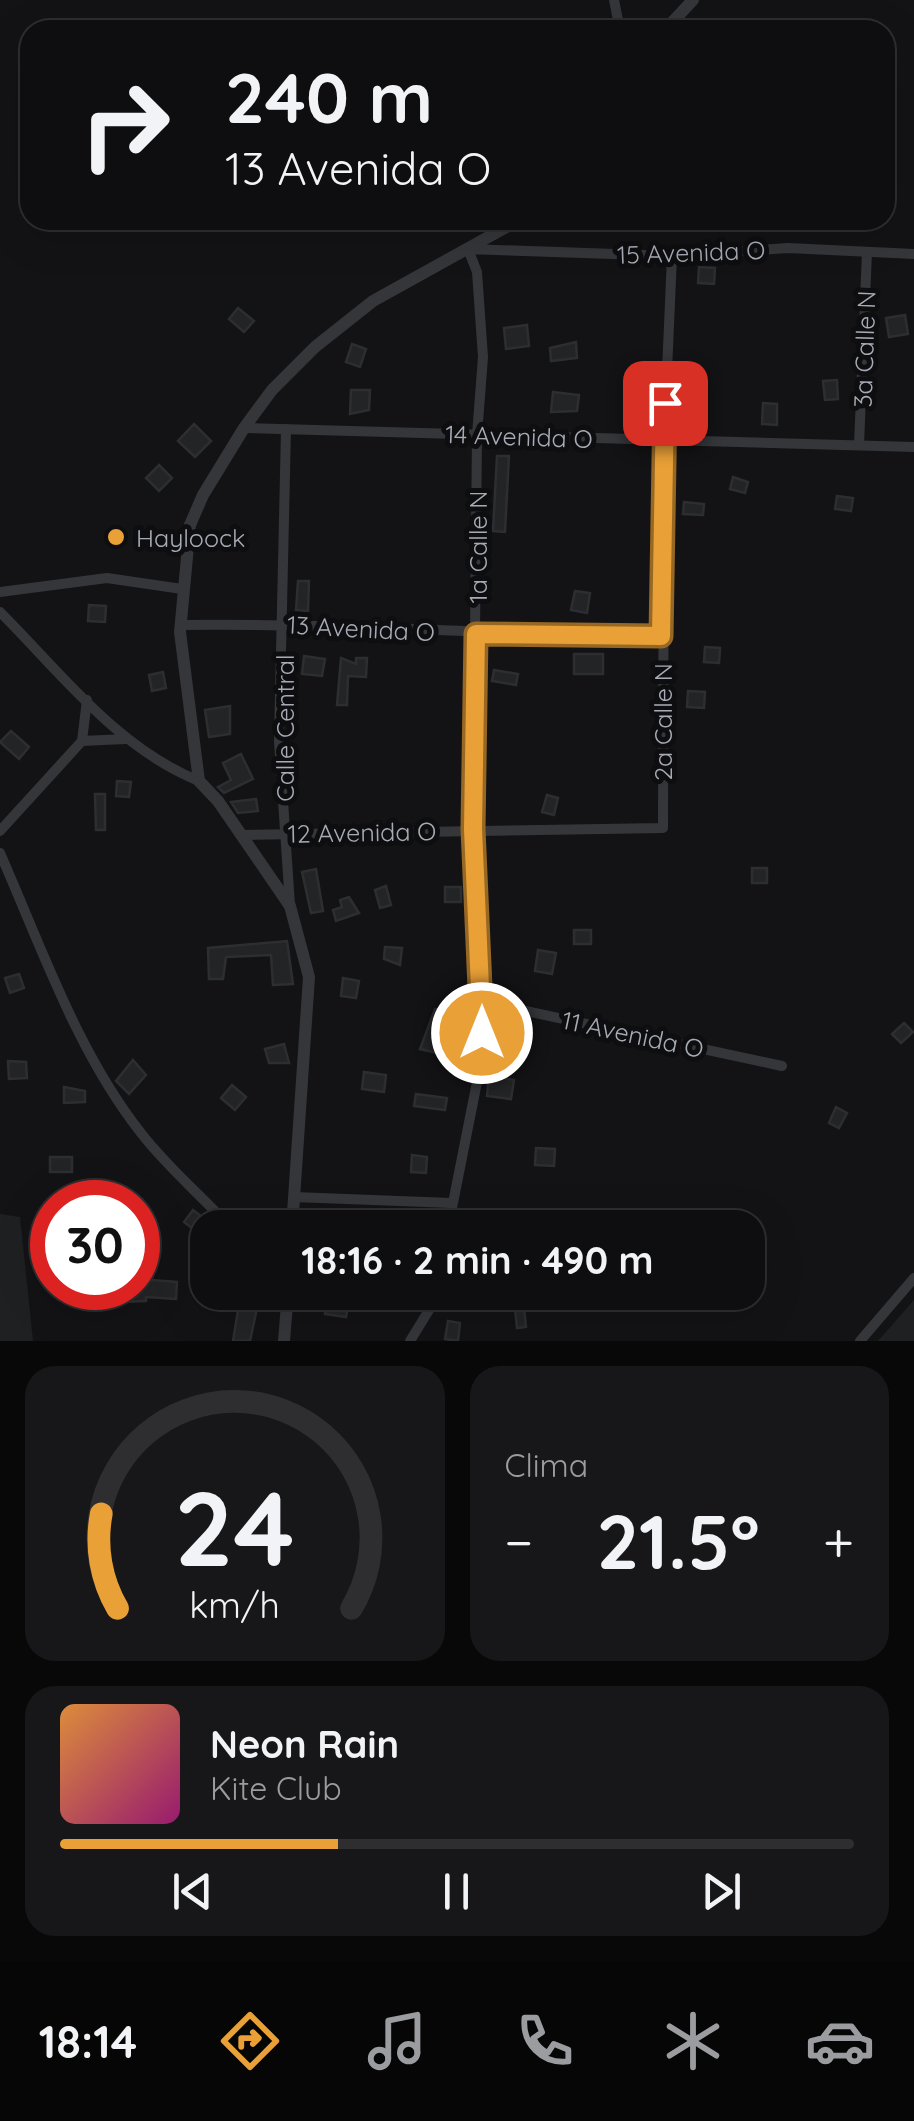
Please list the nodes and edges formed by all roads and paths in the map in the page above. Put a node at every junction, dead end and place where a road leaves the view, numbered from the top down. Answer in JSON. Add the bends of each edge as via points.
{"nodes":[{"id":1,"x":693,"y":0,"type":"edge"},
{"id":2,"x":675,"y":20,"type":"edge"},
{"id":3,"x":501,"y":230,"type":"edge"},
{"id":4,"x":468,"y":249,"type":"junction"},
{"id":5,"x":867,"y":252,"type":"junction"},
{"id":6,"x":914,"y":254,"type":"edge"},
{"id":7,"x":672,"y":256,"type":"junction"},
{"id":8,"x":244,"y":428,"type":"junction"},
{"id":9,"x":286,"y":429,"type":"junction"},
{"id":10,"x":477,"y":434,"type":"junction"},
{"id":11,"x":664,"y":440,"type":"junction"},
{"id":12,"x":859,"y":445,"type":"junction"},
{"id":13,"x":914,"y":446,"type":"edge"},
{"id":14,"x":182,"y":590,"type":"junction"},
{"id":15,"x":0,"y":592,"type":"edge"},
{"id":16,"x":0,"y":612,"type":"edge"},
{"id":17,"x":284,"y":624,"type":"junction"},
{"id":18,"x":181,"y":625,"type":"junction"},
{"id":19,"x":476,"y":634,"type":"junction"},
{"id":20,"x":661,"y":636,"type":"junction"},
{"id":21,"x":87,"y":700,"type":"junction"},
{"id":22,"x":125,"y":739,"type":"junction"},
{"id":23,"x":82,"y":741,"type":"junction"},
{"id":24,"x":198,"y":781,"type":"junction"},
{"id":25,"x":663,"y":828,"type":"joint"},
{"id":26,"x":473,"y":829,"type":"junction"},
{"id":27,"x":0,"y":831,"type":"edge"},
{"id":28,"x":242,"y":834,"type":"junction"},
{"id":29,"x":288,"y":834,"type":"junction"},
{"id":30,"x":0,"y":853,"type":"edge"},
{"id":31,"x":290,"y":906,"type":"junction"},
{"id":32,"x":484,"y":1002,"type":"junction"},
{"id":33,"x":782,"y":1066,"type":"dead end"},
{"id":34,"x":294,"y":1197,"type":"junction"},
{"id":35,"x":451,"y":1203,"type":"junction"},
{"id":36,"x":213,"y":1210,"type":"edge"},
{"id":37,"x":293,"y":1210,"type":"edge"},
{"id":38,"x":450,"y":1210,"type":"edge"},
{"id":39,"x":914,"y":1278,"type":"edge"},
{"id":40,"x":287,"y":1310,"type":"edge"},
{"id":41,"x":429,"y":1310,"type":"edge"},
{"id":42,"x":284,"y":1341,"type":"edge"},
{"id":43,"x":410,"y":1341,"type":"edge"},
{"id":44,"x":860,"y":1341,"type":"edge"}],
"edges":[{"from":1,"to":2,"type":"street"},
{"from":3,"to":4,"type":"street"},
{"from":4,"to":7,"type":"street","name":"15 Avenida O"},
{"from":4,"to":8,"type":"street","via":[[373,302],[314,347]]},
{"from":4,"to":10,"type":"street","name":"1a Calle N","via":[[477,272],[483,357]]},
{"from":5,"to":6,"type":"street","name":"15 Avenida O"},
{"from":5,"to":7,"type":"street","name":"15 Avenida O","via":[[788,248]]},
{"from":5,"to":12,"type":"street","name":"3a Calle N"},
{"from":7,"to":11,"type":"street","name":"2a Calle N"},
{"from":8,"to":9,"type":"street","name":"14 Avenida O"},
{"from":8,"to":14,"type":"street","via":[[190,526]]},
{"from":9,"to":10,"type":"street","name":"14 Avenida O"},
{"from":9,"to":17,"type":"street","name":"Calle Central"},
{"from":10,"to":11,"type":"street","name":"14 Avenida O"},
{"from":10,"to":19,"type":"street","name":"1a Calle N"},
{"from":11,"to":12,"type":"street","name":"14 Avenida O"},
{"from":11,"to":20,"type":"street","name":"2a Calle N"},
{"from":12,"to":13,"type":"street","name":"14 Avenida O"},
{"from":14,"to":15,"type":"street","via":[[107,578]]},
{"from":14,"to":18,"type":"street"},
{"from":16,"to":21,"type":"street"},
{"from":17,"to":18,"type":"street","name":"13 Avenida O"},
{"from":17,"to":19,"type":"street","name":"13 Avenida O"},
{"from":17,"to":29,"type":"street","name":"Calle Central","via":[[280,757]]},
{"from":18,"to":24,"type":"street"},
{"from":19,"to":20,"type":"street","name":"13 Avenida O"},
{"from":19,"to":26,"type":"street","name":"1a Calle N"},
{"from":20,"to":25,"type":"street","name":"2a Calle N"},
{"from":21,"to":22,"type":"street"},
{"from":21,"to":23,"type":"street"},
{"from":22,"to":23,"type":"street"},
{"from":22,"to":24,"type":"street","via":[[161,766]]},
{"from":23,"to":27,"type":"street"},
{"from":24,"to":28,"type":"street"},
{"from":25,"to":26,"type":"street","name":"12 Avenida O"},
{"from":26,"to":29,"type":"street","name":"12 Avenida O"},
{"from":26,"to":32,"type":"street","name":"1a Calle N"},
{"from":28,"to":29,"type":"street","name":"12 Avenida O"},
{"from":28,"to":31,"type":"street"},
{"from":29,"to":31,"type":"street","name":"Calle Central"},
{"from":30,"to":36,"type":"street","via":[[115,1096]]},
{"from":31,"to":34,"type":"street","via":[[309,978]]},
{"from":32,"to":33,"type":"street","name":"11 Avenida O"},
{"from":32,"to":35,"type":"street","name":"1a Calle N","via":[[481,1062]]},
{"from":34,"to":35,"type":"street"},
{"from":34,"to":37,"type":"street"},
{"from":35,"to":38,"type":"street","name":"1a Calle N"},
{"from":39,"to":44,"type":"street"},
{"from":40,"to":42,"type":"street"},
{"from":41,"to":43,"type":"street"}]}
